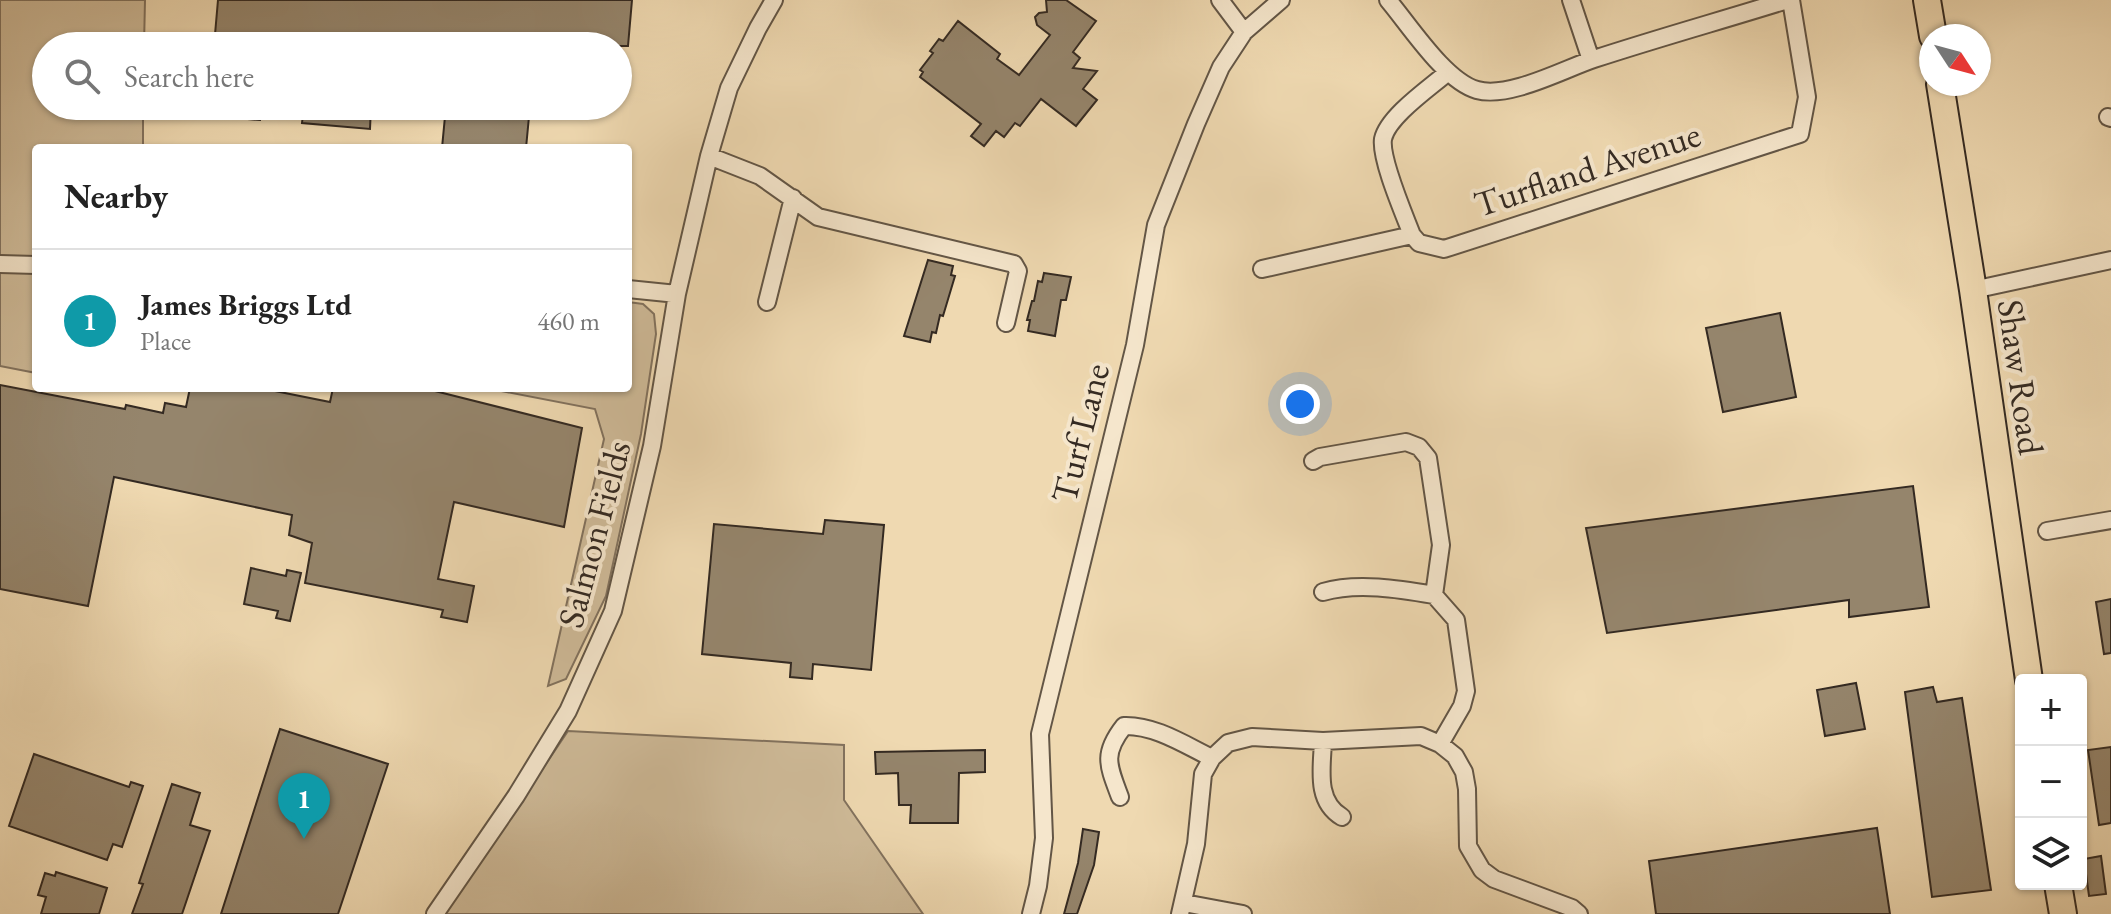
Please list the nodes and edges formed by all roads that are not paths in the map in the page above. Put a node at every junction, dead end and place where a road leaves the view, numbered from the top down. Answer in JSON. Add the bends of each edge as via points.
{"nodes":[{"id":1,"x":774,"y":0,"type":"edge"},
{"id":2,"x":1220,"y":0,"type":"edge"},
{"id":3,"x":1281,"y":0,"type":"edge"},
{"id":4,"x":1388,"y":0,"type":"edge"},
{"id":5,"x":1571,"y":0,"type":"edge"},
{"id":6,"x":1789,"y":0,"type":"edge"},
{"id":7,"x":1927,"y":0,"type":"edge"},
{"id":8,"x":1931,"y":24,"type":"edge"},
{"id":9,"x":1244,"y":32,"type":"junction"},
{"id":10,"x":1591,"y":60,"type":"junction"},
{"id":11,"x":1448,"y":72,"type":"junction"},
{"id":12,"x":1942,"y":96,"type":"edge"},
{"id":13,"x":709,"y":156,"type":"junction"},
{"id":14,"x":793,"y":198,"type":"junction"},
{"id":15,"x":1412,"y":235,"type":"junction"},
{"id":16,"x":2111,"y":260,"type":"edge"},
{"id":17,"x":0,"y":264,"type":"edge"},
{"id":18,"x":32,"y":265,"type":"edge"},
{"id":19,"x":1262,"y":269,"type":"dead end"},
{"id":20,"x":632,"y":289,"type":"edge"},
{"id":21,"x":1973,"y":290,"type":"junction"},
{"id":22,"x":677,"y":294,"type":"junction"},
{"id":23,"x":767,"y":302,"type":"dead end"},
{"id":24,"x":1006,"y":323,"type":"dead end"},
{"id":25,"x":1313,"y":461,"type":"dead end"},
{"id":26,"x":2111,"y":520,"type":"edge"},
{"id":27,"x":2047,"y":531,"type":"dead end"},
{"id":28,"x":1323,"y":592,"type":"dead end"},
{"id":29,"x":1434,"y":595,"type":"junction"},
{"id":30,"x":2028,"y":674,"type":"edge"},
{"id":31,"x":1323,"y":741,"type":"junction"},
{"id":32,"x":1440,"y":744,"type":"junction"},
{"id":33,"x":1212,"y":758,"type":"junction"},
{"id":34,"x":1120,"y":797,"type":"dead end"},
{"id":35,"x":1342,"y":817,"type":"dead end"},
{"id":36,"x":2059,"y":890,"type":"edge"},
{"id":37,"x":1182,"y":908,"type":"edge"},
{"id":38,"x":435,"y":914,"type":"edge"},
{"id":39,"x":1031,"y":914,"type":"edge"},
{"id":40,"x":1243,"y":914,"type":"edge"},
{"id":41,"x":1579,"y":914,"type":"edge"},
{"id":42,"x":2063,"y":914,"type":"edge"}],
"edges":[{"from":1,"to":13,"type":"street","name":"Salmon Fields","via":[[729,88]]},
{"from":2,"to":9,"type":"street"},
{"from":3,"to":9,"type":"street","name":"Turf Lane"},
{"from":4,"to":11,"type":"street"},
{"from":5,"to":10,"type":"street"},
{"from":6,"to":10,"type":"street"},
{"from":6,"to":15,"type":"street","name":"Turfland Avenue","via":[[1807,97],[1800,134],[1444,249],[1419,243]]},
{"from":7,"to":8,"type":"main road"},
{"from":9,"to":39,"type":"street","name":"Turf Lane","via":[[1208,95],[1156,225],[1135,345],[1040,734],[1044,838]]},
{"from":10,"to":11,"type":"street","via":[[1493,92],[1476,90]]},
{"from":11,"to":15,"type":"street","via":[[1395,118],[1383,139]]},
{"from":12,"to":21,"type":"main road","name":"Shaw Road"},
{"from":13,"to":14,"type":"street","via":[[760,176]]},
{"from":13,"to":22,"type":"street","name":"Salmon Fields"},
{"from":14,"to":23,"type":"street"},
{"from":14,"to":24,"type":"street","via":[[818,217],[1014,264],[1018,271]]},
{"from":15,"to":19,"type":"street"},
{"from":16,"to":21,"type":"street"},
{"from":17,"to":18,"type":"street"},
{"from":20,"to":22,"type":"street"},
{"from":21,"to":30,"type":"main road","name":"Shaw Road"},
{"from":22,"to":38,"type":"street","name":"Salmon Fields","via":[[652,446],[613,611],[568,711]]},
{"from":25,"to":29,"type":"street","via":[[1406,442],[1424,452],[1441,545]]},
{"from":26,"to":27,"type":"street"},
{"from":28,"to":29,"type":"street","via":[[1339,588]]},
{"from":29,"to":32,"type":"street","via":[[1456,620],[1466,691]]},
{"from":31,"to":32,"type":"street","via":[[1421,736]]},
{"from":31,"to":33,"type":"street","via":[[1252,737],[1228,743]]},
{"from":31,"to":35,"type":"street","via":[[1323,796]]},
{"from":32,"to":41,"type":"street","via":[[1464,772],[1468,846],[1482,870]]},
{"from":33,"to":34,"type":"street","via":[[1163,734],[1124,726],[1111,742],[1107,764]]},
{"from":33,"to":37,"type":"street","via":[[1203,774]]},
{"from":36,"to":42,"type":"main road"},
{"from":37,"to":40,"type":"street"}]}
